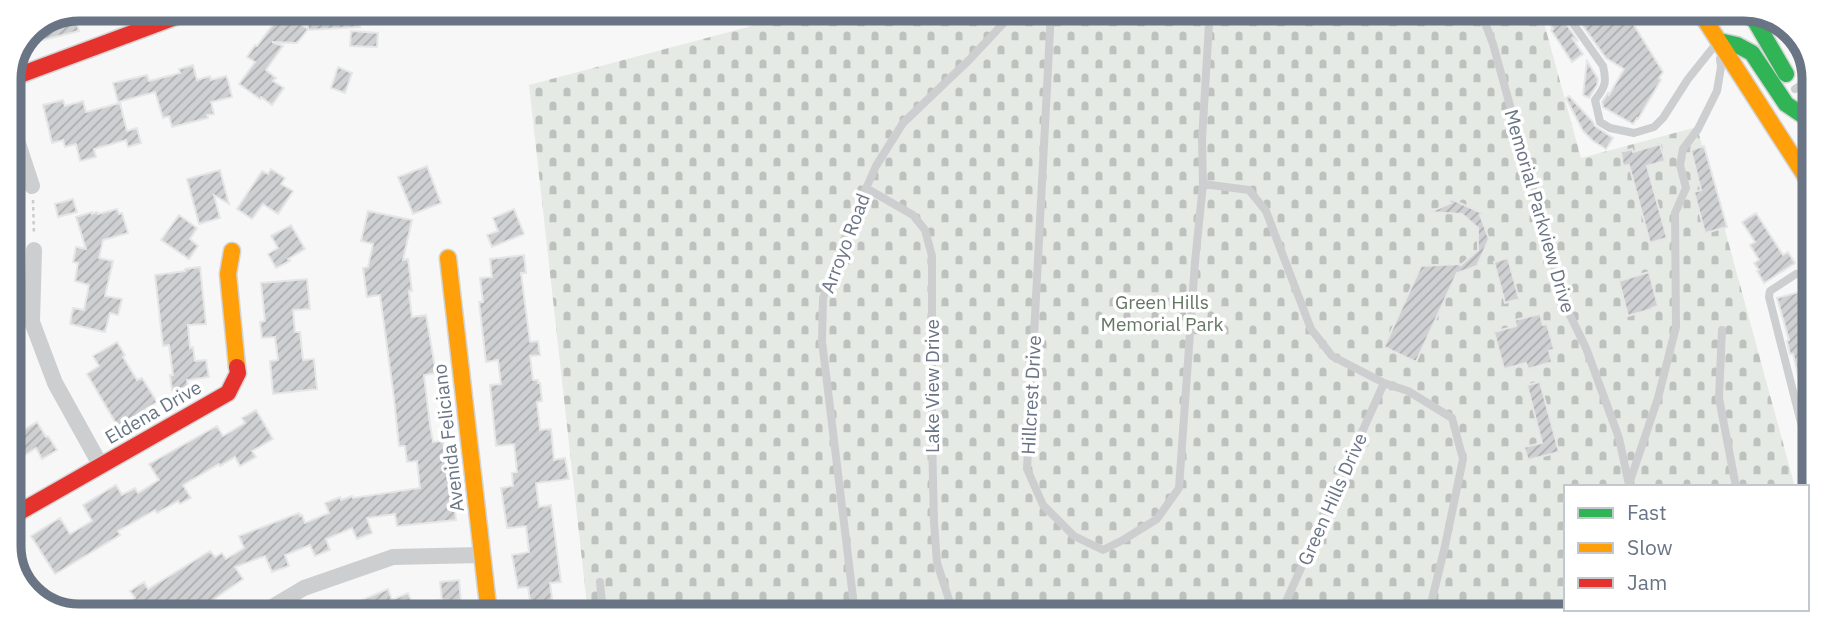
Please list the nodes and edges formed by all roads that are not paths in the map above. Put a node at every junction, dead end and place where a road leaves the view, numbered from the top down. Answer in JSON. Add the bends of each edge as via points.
{"nodes":[{"id":1,"x":165,"y":21,"type":"edge"},
{"id":2,"x":1006,"y":21,"type":"edge"},
{"id":3,"x":1050,"y":21,"type":"edge"},
{"id":4,"x":1210,"y":21,"type":"edge"},
{"id":5,"x":1484,"y":21,"type":"edge"},
{"id":6,"x":1571,"y":21,"type":"edge"},
{"id":7,"x":1706,"y":21,"type":"edge"},
{"id":8,"x":1755,"y":22,"type":"edge"},
{"id":9,"x":1770,"y":28,"type":"edge"},
{"id":10,"x":1761,"y":33,"type":"junction"},
{"id":11,"x":1719,"y":41,"type":"junction"},
{"id":12,"x":21,"y":74,"type":"edge"},
{"id":13,"x":1802,"y":84,"type":"edge"},
{"id":14,"x":1795,"y":89,"type":"junction"},
{"id":15,"x":1802,"y":99,"type":"edge"},
{"id":16,"x":1802,"y":115,"type":"edge"},
{"id":17,"x":21,"y":153,"type":"edge"},
{"id":18,"x":1802,"y":171,"type":"edge"},
{"id":19,"x":1203,"y":184,"type":"junction"},
{"id":20,"x":32,"y":186,"type":"road end"},
{"id":21,"x":866,"y":188,"type":"junction"},
{"id":22,"x":34,"y":250,"type":"road end"},
{"id":23,"x":232,"y":251,"type":"dead end"},
{"id":24,"x":448,"y":258,"type":"dead end"},
{"id":25,"x":1796,"y":274,"type":"dead end"},
{"id":26,"x":1722,"y":330,"type":"dead end"},
{"id":27,"x":1384,"y":383,"type":"junction"},
{"id":28,"x":1802,"y":413,"type":"edge"},
{"id":29,"x":1799,"y":414,"type":"junction"},
{"id":30,"x":1802,"y":426,"type":"edge"},
{"id":31,"x":101,"y":466,"type":"junction"},
{"id":32,"x":1629,"y":485,"type":"edge"},
{"id":33,"x":1629,"y":485,"type":"edge"},
{"id":34,"x":1736,"y":485,"type":"edge"},
{"id":35,"x":21,"y":511,"type":"edge"},
{"id":36,"x":482,"y":555,"type":"junction"},
{"id":37,"x":600,"y":582,"type":"dead end"},
{"id":38,"x":277,"y":604,"type":"edge"},
{"id":39,"x":488,"y":604,"type":"edge"},
{"id":40,"x":602,"y":604,"type":"edge"},
{"id":41,"x":854,"y":604,"type":"edge"},
{"id":42,"x":950,"y":604,"type":"edge"},
{"id":43,"x":1285,"y":604,"type":"edge"},
{"id":44,"x":1431,"y":604,"type":"edge"}],
"edges":[{"from":1,"to":12,"type":"street"},
{"from":2,"to":21,"type":"lane","name":"Arroyo Road","via":[[903,123]]},
{"from":3,"to":19,"type":"lane","name":"Hillcrest Drive","via":[[1027,469],[1043,505],[1074,536],[1103,550],[1157,519],[1179,488]]},
{"from":4,"to":19,"type":"lane","name":"Hillcrest Drive"},
{"from":5,"to":32,"type":"lane","name":"Memorial Parkview Drive","via":[[1565,305],[1619,438]]},
{"from":6,"to":11,"type":"lane","via":[[1603,66],[1605,88],[1595,100],[1600,122],[1617,131],[1634,133],[1654,127]]},
{"from":7,"to":11,"type":"street"},
{"from":8,"to":10,"type":"street"},
{"from":9,"to":10,"type":"lane"},
{"from":10,"to":14,"type":"street"},
{"from":11,"to":16,"type":"street","via":[[1752,53],[1786,104]]},
{"from":11,"to":18,"type":"street"},
{"from":11,"to":33,"type":"lane","via":[[1717,91],[1683,149],[1680,165],[1686,188],[1675,213],[1676,327]]},
{"from":13,"to":14,"type":"lane"},
{"from":14,"to":15,"type":"street"},
{"from":17,"to":20,"type":"street"},
{"from":19,"to":27,"type":"lane","via":[[1249,190],[1266,211],[1311,329],[1332,356]]},
{"from":21,"to":41,"type":"lane","name":"Arroyo Road","via":[[823,298],[822,341]]},
{"from":21,"to":42,"type":"lane","name":"Lake View Drive","via":[[913,215],[925,230],[932,256],[934,522],[937,563]]},
{"from":22,"to":31,"type":"street","via":[[32,322],[55,383]]},
{"from":23,"to":31,"type":"street","name":"Eldena Drive","via":[[228,274],[238,373],[228,393]]},
{"from":24,"to":36,"type":"street","name":"Avenida Feliciano"},
{"from":25,"to":29,"type":"lane","via":[[1770,291],[1769,298]]},
{"from":26,"to":34,"type":"lane","via":[[1719,398]]},
{"from":27,"to":43,"type":"lane","name":"Green Hills Drive"},
{"from":27,"to":44,"type":"lane","via":[[1408,391],[1452,418],[1463,459]]},
{"from":28,"to":29,"type":"lane"},
{"from":29,"to":30,"type":"lane"},
{"from":31,"to":35,"type":"street","name":"Eldena Drive"},
{"from":36,"to":38,"type":"street","via":[[393,556],[304,588]]},
{"from":36,"to":39,"type":"street","name":"Avenida Feliciano"},
{"from":37,"to":40,"type":"lane"}]}
